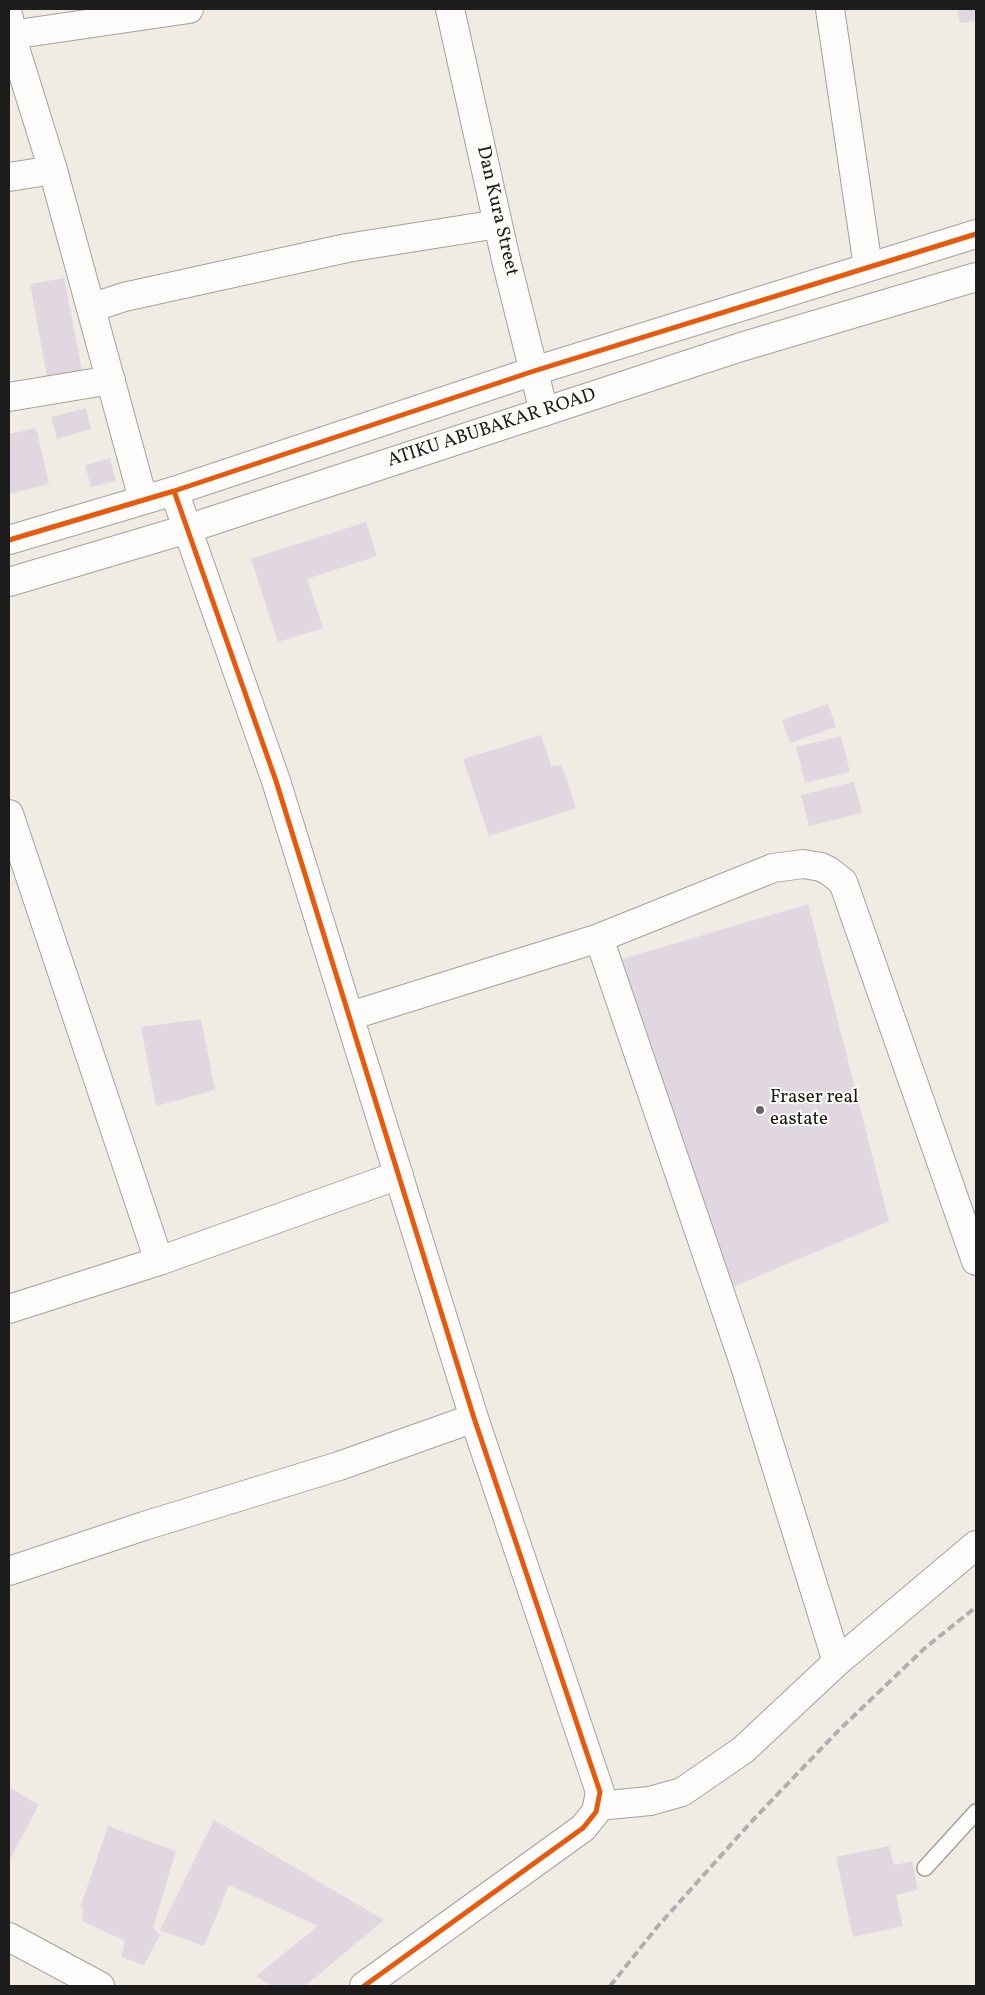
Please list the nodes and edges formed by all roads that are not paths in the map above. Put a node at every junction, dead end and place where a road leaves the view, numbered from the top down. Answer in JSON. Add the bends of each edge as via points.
{"nodes":[{"id":1,"x":188,"y":9,"type":"edge"},
{"id":2,"x":450,"y":9,"type":"edge"},
{"id":3,"x":830,"y":9,"type":"edge"},
{"id":4,"x":10,"y":27,"type":"edge"},
{"id":5,"x":53,"y":170,"type":"junction"},
{"id":6,"x":9,"y":177,"type":"edge"},
{"id":7,"x":498,"y":224,"type":"junction"},
{"id":8,"x":976,"y":234,"type":"edge"},
{"id":9,"x":868,"y":267,"type":"junction"},
{"id":10,"x":976,"y":277,"type":"edge"},
{"id":11,"x":91,"y":308,"type":"junction"},
{"id":12,"x":534,"y":371,"type":"junction"},
{"id":13,"x":111,"y":380,"type":"junction"},
{"id":14,"x":9,"y":396,"type":"edge"},
{"id":15,"x":544,"y":412,"type":"junction"},
{"id":16,"x":174,"y":490,"type":"junction"},
{"id":17,"x":143,"y":499,"type":"junction"},
{"id":18,"x":187,"y":529,"type":"junction"},
{"id":19,"x":9,"y":540,"type":"edge"},
{"id":20,"x":9,"y":582,"type":"edge"},
{"id":21,"x":9,"y":814,"type":"edge"},
{"id":22,"x":599,"y":938,"type":"junction"},
{"id":23,"x":350,"y":1016,"type":"junction"},
{"id":24,"x":399,"y":1175,"type":"junction"},
{"id":25,"x":159,"y":1261,"type":"junction"},
{"id":26,"x":976,"y":1261,"type":"edge"},
{"id":27,"x":9,"y":1309,"type":"edge"},
{"id":28,"x":474,"y":1418,"type":"junction"},
{"id":29,"x":976,"y":1545,"type":"edge"},
{"id":30,"x":9,"y":1571,"type":"edge"},
{"id":31,"x":837,"y":1662,"type":"junction"},
{"id":32,"x":598,"y":1806,"type":"junction"},
{"id":33,"x":976,"y":1812,"type":"edge"},
{"id":34,"x":925,"y":1868,"type":"dead end"},
{"id":35,"x":9,"y":1938,"type":"edge"},
{"id":36,"x":100,"y":1986,"type":"edge"},
{"id":37,"x":364,"y":1986,"type":"edge"}],
"edges":[{"from":1,"to":4,"type":"street"},
{"from":2,"to":7,"type":"street","name":"Dan Kura Street"},
{"from":3,"to":9,"type":"street"},
{"from":4,"to":5,"type":"street"},
{"from":5,"to":6,"type":"street"},
{"from":5,"to":11,"type":"street"},
{"from":7,"to":11,"type":"street","via":[[347,248],[124,297]]},
{"from":7,"to":12,"type":"street","name":"Dan Kura Street"},
{"from":8,"to":9,"type":"street"},
{"from":9,"to":12,"type":"street"},
{"from":10,"to":15,"type":"street","name":"ATIKU ABUBAKAR ROAD","via":[[740,347]]},
{"from":11,"to":13,"type":"street"},
{"from":12,"to":15,"type":"street","name":"Dan Kura Street"},
{"from":12,"to":16,"type":"street"},
{"from":13,"to":14,"type":"street"},
{"from":13,"to":17,"type":"street"},
{"from":15,"to":18,"type":"street","name":"ATIKU ABUBAKAR ROAD"},
{"from":16,"to":17,"type":"street"},
{"from":16,"to":18,"type":"street"},
{"from":17,"to":19,"type":"street"},
{"from":18,"to":20,"type":"street","name":"ATIKU ABUBAKAR ROAD"},
{"from":18,"to":23,"type":"street","via":[[276,781]]},
{"from":21,"to":25,"type":"street"},
{"from":22,"to":23,"type":"street"},
{"from":22,"to":26,"type":"street","via":[[773,868],[812,865],[830,871],[842,882]]},
{"from":22,"to":31,"type":"street","via":[[742,1356]]},
{"from":23,"to":24,"type":"street"},
{"from":24,"to":25,"type":"street"},
{"from":24,"to":28,"type":"street"},
{"from":25,"to":27,"type":"street"},
{"from":28,"to":30,"type":"street","via":[[339,1466]]},
{"from":28,"to":32,"type":"street","via":[[600,1792]]},
{"from":29,"to":31,"type":"street"},
{"from":31,"to":32,"type":"street","via":[[743,1750],[682,1792],[650,1802]]},
{"from":32,"to":37,"type":"street","via":[[591,1820],[567,1841]]},
{"from":33,"to":34,"type":"lane"},
{"from":35,"to":36,"type":"street"}]}
